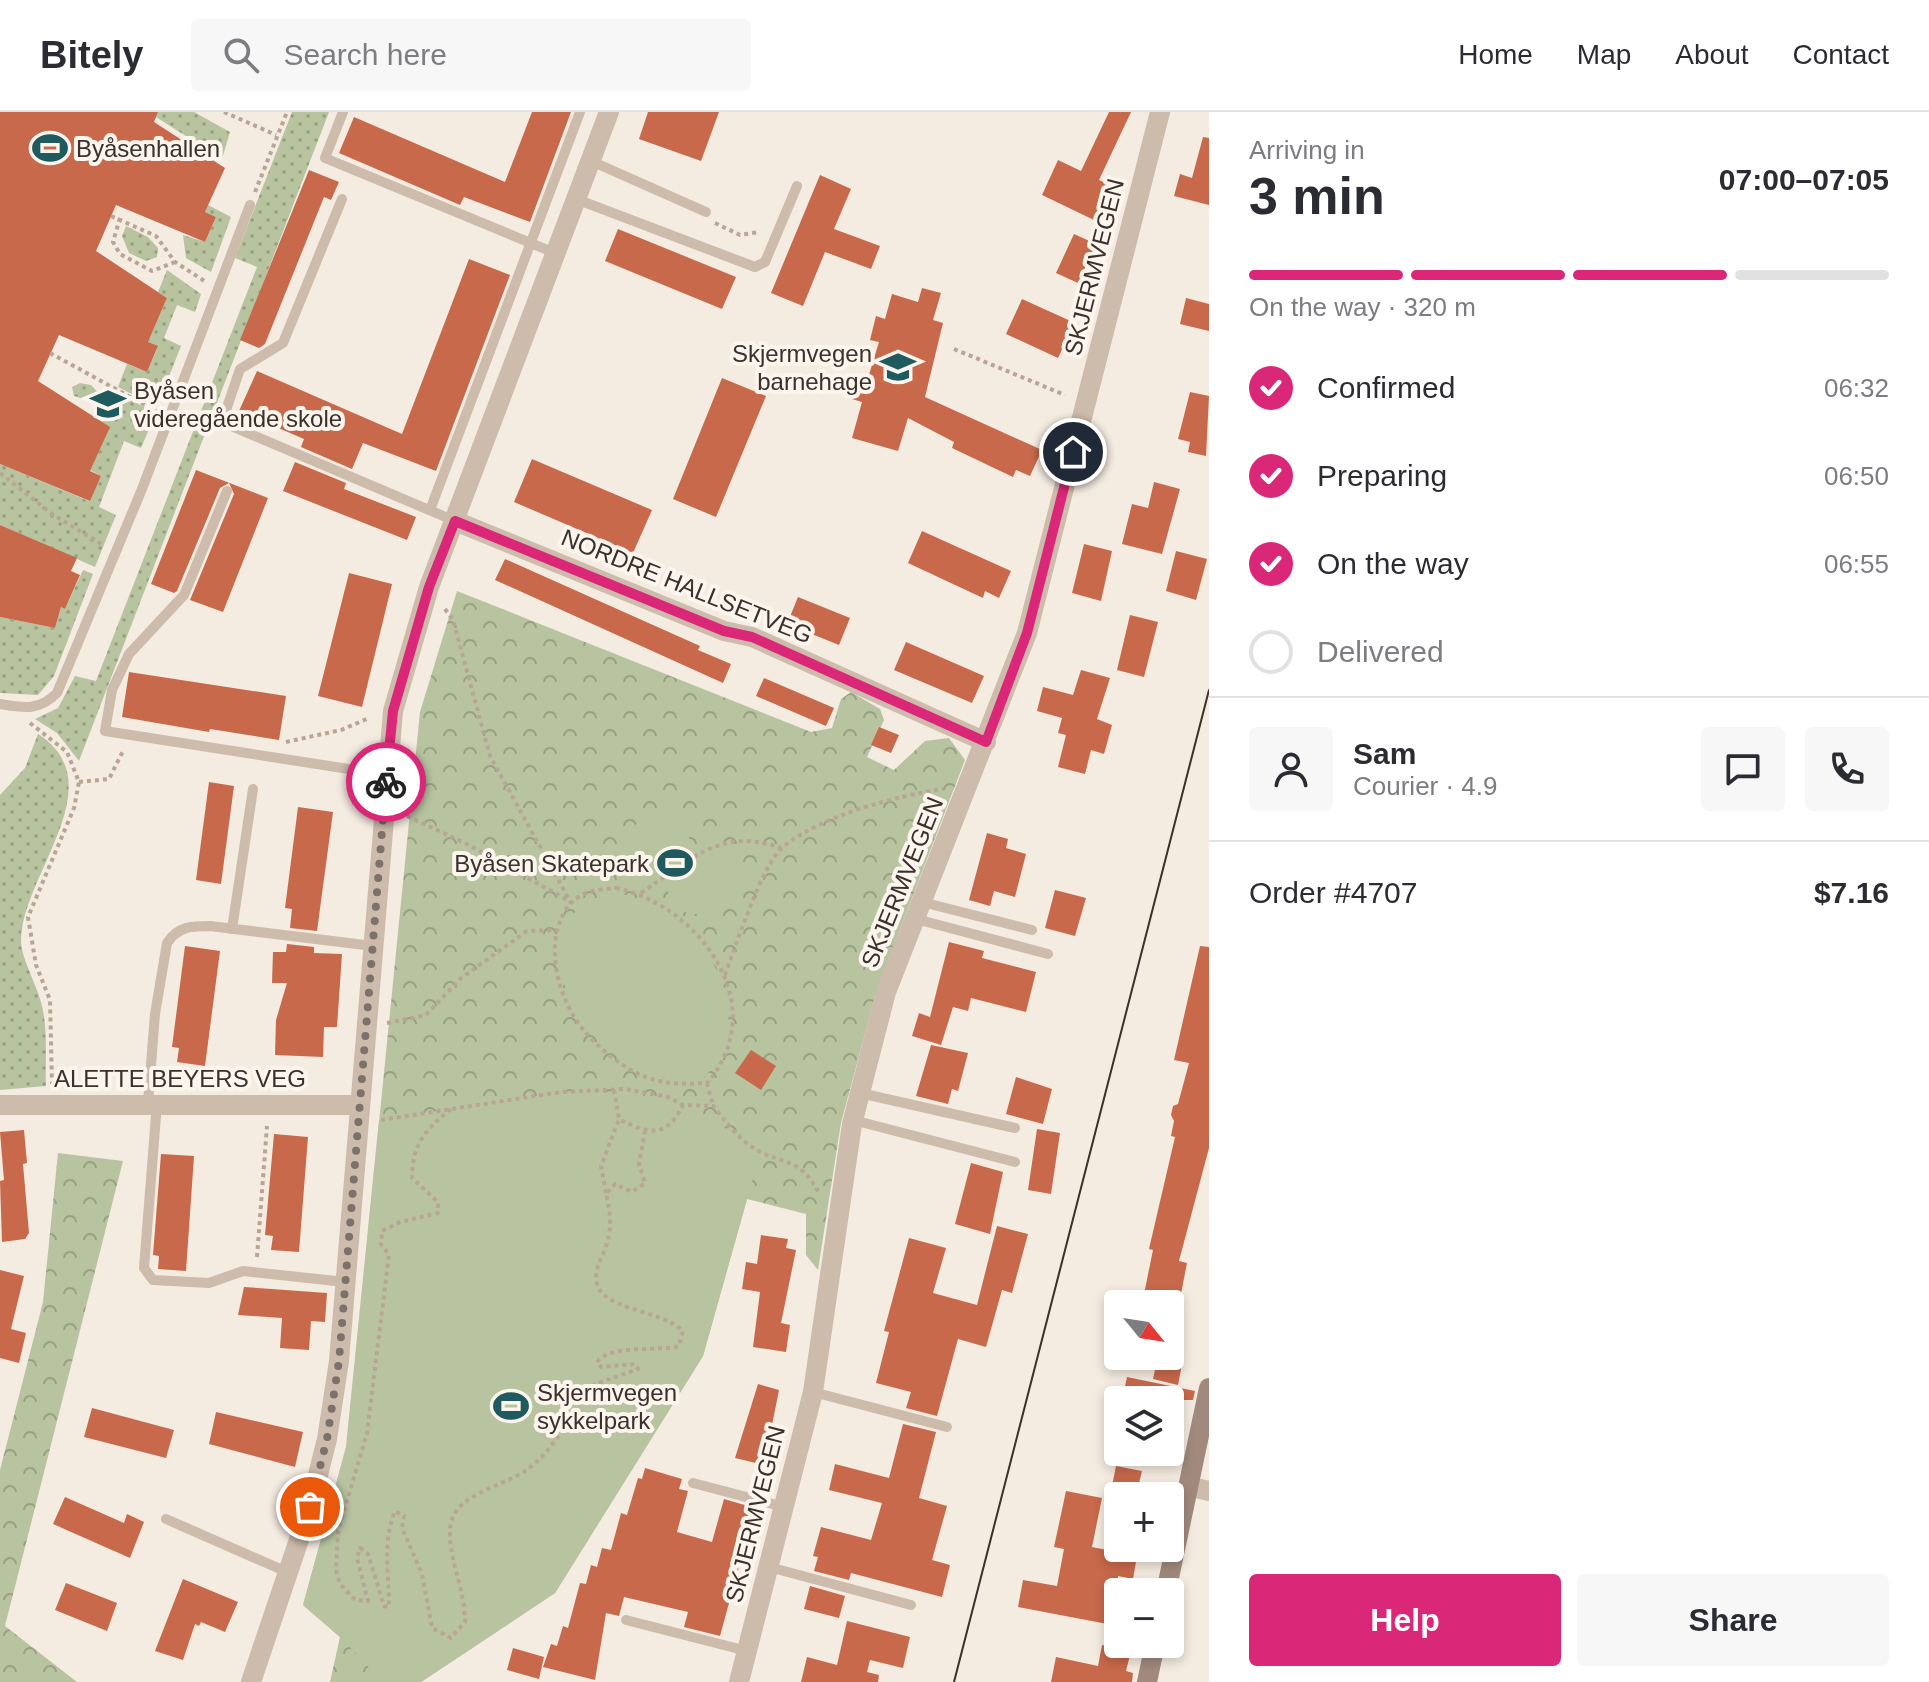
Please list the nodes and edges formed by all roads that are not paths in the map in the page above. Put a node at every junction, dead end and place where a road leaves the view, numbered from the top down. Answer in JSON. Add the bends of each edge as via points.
{"nodes":[{"id":1,"x":343,"y":112,"type":"edge"},
{"id":2,"x":580,"y":112,"type":"edge"},
{"id":3,"x":609,"y":112,"type":"edge"},
{"id":4,"x":1160,"y":112,"type":"edge"},
{"id":5,"x":591,"y":161,"type":"junction"},
{"id":6,"x":797,"y":186,"type":"dead end"},
{"id":7,"x":342,"y":199,"type":"dead end"},
{"id":8,"x":576,"y":199,"type":"junction"},
{"id":9,"x":250,"y":205,"type":"road end"},
{"id":10,"x":706,"y":212,"type":"road end"},
{"id":11,"x":529,"y":243,"type":"junction"},
{"id":12,"x":555,"y":253,"type":"junction"},
{"id":13,"x":227,"y":491,"type":"dead end"},
{"id":14,"x":430,"y":510,"type":"junction"},
{"id":15,"x":455,"y":521,"type":"junction"},
{"id":16,"x":0,"y":704,"type":"edge"},
{"id":17,"x":986,"y":742,"type":"junction"},
{"id":18,"x":387,"y":775,"type":"junction"},
{"id":19,"x":253,"y":789,"type":"dead end"},
{"id":20,"x":919,"y":910,"type":"junction"},
{"id":21,"x":232,"y":929,"type":"junction"},
{"id":22,"x":1032,"y":930,"type":"dead end"},
{"id":23,"x":373,"y":946,"type":"junction"},
{"id":24,"x":1048,"y":954,"type":"dead end"},
{"id":25,"x":860,"y":1093,"type":"junction"},
{"id":26,"x":153,"y":1103,"type":"junction"},
{"id":27,"x":0,"y":1105,"type":"edge"},
{"id":28,"x":360,"y":1114,"type":"junction"},
{"id":29,"x":853,"y":1120,"type":"junction"},
{"id":30,"x":1015,"y":1128,"type":"dead end"},
{"id":31,"x":1015,"y":1162,"type":"dead end"},
{"id":32,"x":345,"y":1282,"type":"junction"},
{"id":33,"x":1209,"y":1388,"type":"edge"},
{"id":34,"x":813,"y":1392,"type":"junction"},
{"id":35,"x":947,"y":1427,"type":"dead end"},
{"id":36,"x":693,"y":1483,"type":"dead end"},
{"id":37,"x":1188,"y":1486,"type":"junction"},
{"id":38,"x":1209,"y":1491,"type":"edge"},
{"id":39,"x":784,"y":1507,"type":"junction"},
{"id":40,"x":166,"y":1519,"type":"dead end"},
{"id":41,"x":769,"y":1567,"type":"junction"},
{"id":42,"x":287,"y":1572,"type":"junction"},
{"id":43,"x":1169,"y":1578,"type":"edge"},
{"id":44,"x":911,"y":1605,"type":"dead end"},
{"id":45,"x":626,"y":1620,"type":"dead end"},
{"id":46,"x":747,"y":1651,"type":"junction"},
{"id":47,"x":1152,"y":1658,"type":"edge"},
{"id":48,"x":251,"y":1682,"type":"edge"},
{"id":49,"x":739,"y":1682,"type":"edge"},
{"id":50,"x":1147,"y":1682,"type":"edge"}],
"edges":[{"from":1,"to":11,"type":"lane","via":[[325,158]]},
{"from":2,"to":11,"type":"lane"},
{"from":3,"to":5,"type":"street"},
{"from":4,"to":17,"type":"street","name":"SKJERMVEGEN","via":[[1027,633]]},
{"from":5,"to":8,"type":"street"},
{"from":5,"to":10,"type":"lane"},
{"from":6,"to":8,"type":"lane","via":[[765,262],[755,267]]},
{"from":7,"to":14,"type":"lane","name":"NORDRE HALLSETVEG","via":[[283,343],[240,369],[222,422]]},
{"from":8,"to":12,"type":"street"},
{"from":9,"to":16,"type":"lane","via":[[57,693],[45,705]]},
{"from":11,"to":12,"type":"lane"},
{"from":11,"to":14,"type":"lane"},
{"from":12,"to":15,"type":"street"},
{"from":13,"to":18,"type":"lane","via":[[184,595],[129,654],[112,690],[105,731]]},
{"from":14,"to":15,"type":"lane","name":"NORDRE HALLSETVEG"},
{"from":15,"to":17,"type":"street","name":"NORDRE HALLSETVEG","via":[[724,631],[752,637]]},
{"from":15,"to":18,"type":"street","via":[[429,587],[393,711]]},
{"from":17,"to":20,"type":"street","name":"SKJERMVEGEN"},
{"from":18,"to":23,"type":"street"},
{"from":19,"to":21,"type":"lane"},
{"from":20,"to":22,"type":"lane"},
{"from":20,"to":24,"type":"lane"},
{"from":20,"to":25,"type":"street","name":"SKJERMVEGEN","via":[[886,992]]},
{"from":21,"to":23,"type":"lane"},
{"from":21,"to":26,"type":"lane","via":[[188,926],[167,943],[155,1014]]},
{"from":23,"to":28,"type":"street"},
{"from":25,"to":29,"type":"street","name":"SKJERMVEGEN"},
{"from":25,"to":30,"type":"lane"},
{"from":26,"to":27,"type":"street","name":"ALETTE BEYERS VEG"},
{"from":26,"to":28,"type":"street","name":"ALETTE BEYERS VEG","via":[[268,1104]]},
{"from":26,"to":32,"type":"lane","via":[[146,1275],[153,1280],[209,1283],[243,1271]]},
{"from":28,"to":32,"type":"street"},
{"from":29,"to":31,"type":"lane"},
{"from":29,"to":34,"type":"street","name":"SKJERMVEGEN"},
{"from":32,"to":42,"type":"street","via":[[327,1439]]},
{"from":33,"to":37,"type":"main road"},
{"from":34,"to":35,"type":"lane"},
{"from":34,"to":39,"type":"street","name":"SKJERMVEGEN"},
{"from":36,"to":39,"type":"lane"},
{"from":37,"to":38,"type":"street"},
{"from":37,"to":43,"type":"main road"},
{"from":39,"to":41,"type":"street","name":"SKJERMVEGEN"},
{"from":40,"to":42,"type":"lane"},
{"from":41,"to":44,"type":"lane"},
{"from":41,"to":46,"type":"street","name":"SKJERMVEGEN"},
{"from":42,"to":48,"type":"street"},
{"from":45,"to":46,"type":"lane"},
{"from":46,"to":49,"type":"street","name":"SKJERMVEGEN"},
{"from":47,"to":50,"type":"main road"}]}
